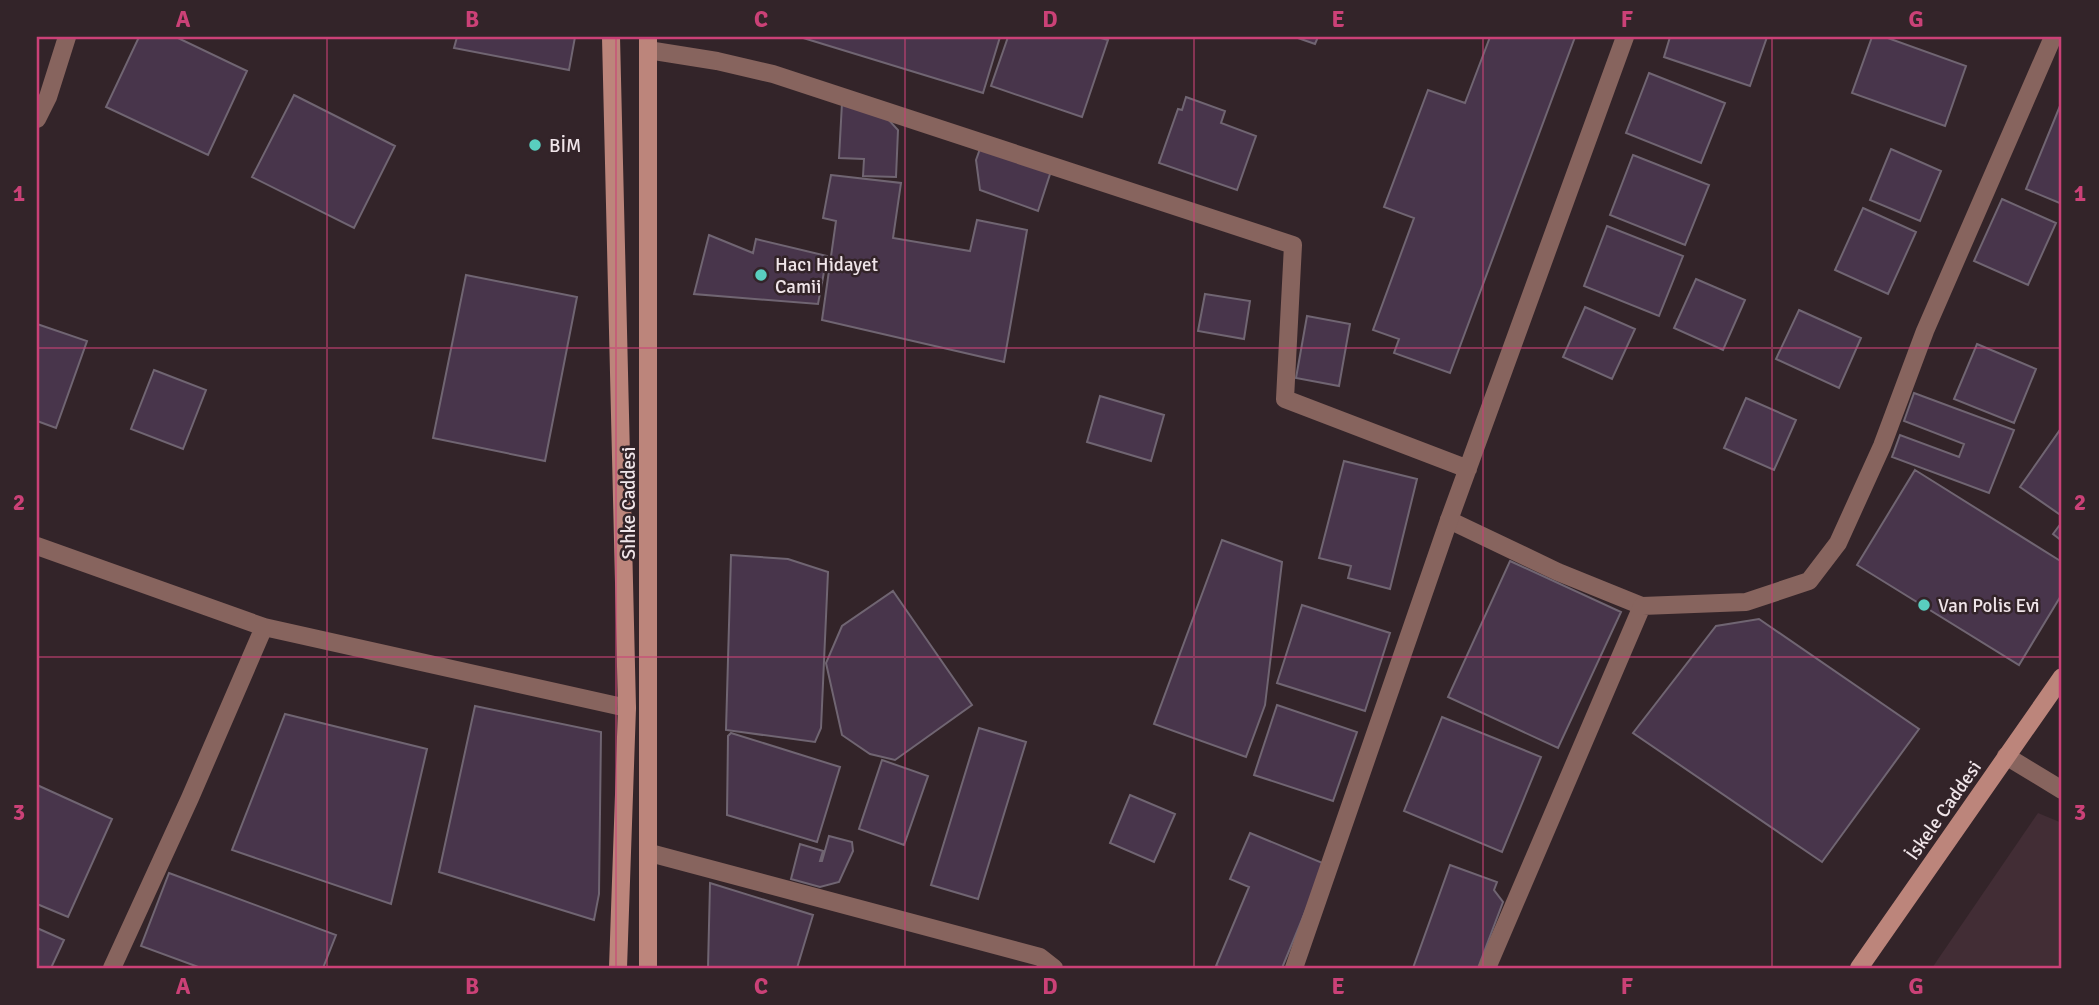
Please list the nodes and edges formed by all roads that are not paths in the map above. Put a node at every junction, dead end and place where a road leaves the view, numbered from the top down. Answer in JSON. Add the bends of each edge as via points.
{"nodes":[{"id":1,"x":67,"y":37,"type":"edge"},
{"id":2,"x":611,"y":37,"type":"edge"},
{"id":3,"x":1625,"y":37,"type":"edge"},
{"id":4,"x":2053,"y":37,"type":"edge"},
{"id":5,"x":648,"y":43,"type":"edge"},
{"id":6,"x":42,"y":94,"type":"edge"},
{"id":7,"x":37,"y":118,"type":"edge"},
{"id":8,"x":1468,"y":468,"type":"junction"},
{"id":9,"x":1449,"y":520,"type":"junction"},
{"id":10,"x":37,"y":546,"type":"edge"},
{"id":11,"x":1642,"y":606,"type":"junction"},
{"id":12,"x":264,"y":627,"type":"junction"},
{"id":13,"x":2062,"y":677,"type":"edge"},
{"id":14,"x":627,"y":708,"type":"junction"},
{"id":15,"x":2006,"y":756,"type":"junction"},
{"id":16,"x":2062,"y":790,"type":"edge"},
{"id":17,"x":650,"y":853,"type":"junction"},
{"id":18,"x":112,"y":968,"type":"edge"},
{"id":19,"x":618,"y":968,"type":"edge"},
{"id":20,"x":648,"y":968,"type":"edge"},
{"id":21,"x":1054,"y":968,"type":"edge"},
{"id":22,"x":1294,"y":968,"type":"edge"},
{"id":23,"x":1487,"y":968,"type":"edge"},
{"id":24,"x":1859,"y":968,"type":"edge"}],
"edges":[{"from":1,"to":6,"type":"street"},
{"from":2,"to":14,"type":"main road"},
{"from":3,"to":8,"type":"street"},
{"from":4,"to":11,"type":"street","via":[[1838,543],[1809,581],[1745,602]]},
{"from":5,"to":8,"type":"street","via":[[774,74],[1293,245],[1285,399]]},
{"from":5,"to":17,"type":"main road","name":"Sıhke Caddesi"},
{"from":6,"to":7,"type":"street"},
{"from":8,"to":9,"type":"street"},
{"from":9,"to":11,"type":"street"},
{"from":9,"to":22,"type":"street"},
{"from":10,"to":12,"type":"street"},
{"from":11,"to":23,"type":"street"},
{"from":12,"to":14,"type":"street"},
{"from":12,"to":18,"type":"street"},
{"from":13,"to":15,"type":"main road","name":"İskele Caddesi"},
{"from":14,"to":19,"type":"main road"},
{"from":15,"to":16,"type":"street"},
{"from":15,"to":24,"type":"main road","name":"İskele Caddesi"},
{"from":17,"to":20,"type":"main road","name":"Sıhke Caddesi"},
{"from":17,"to":21,"type":"street","via":[[1040,957]]}]}
